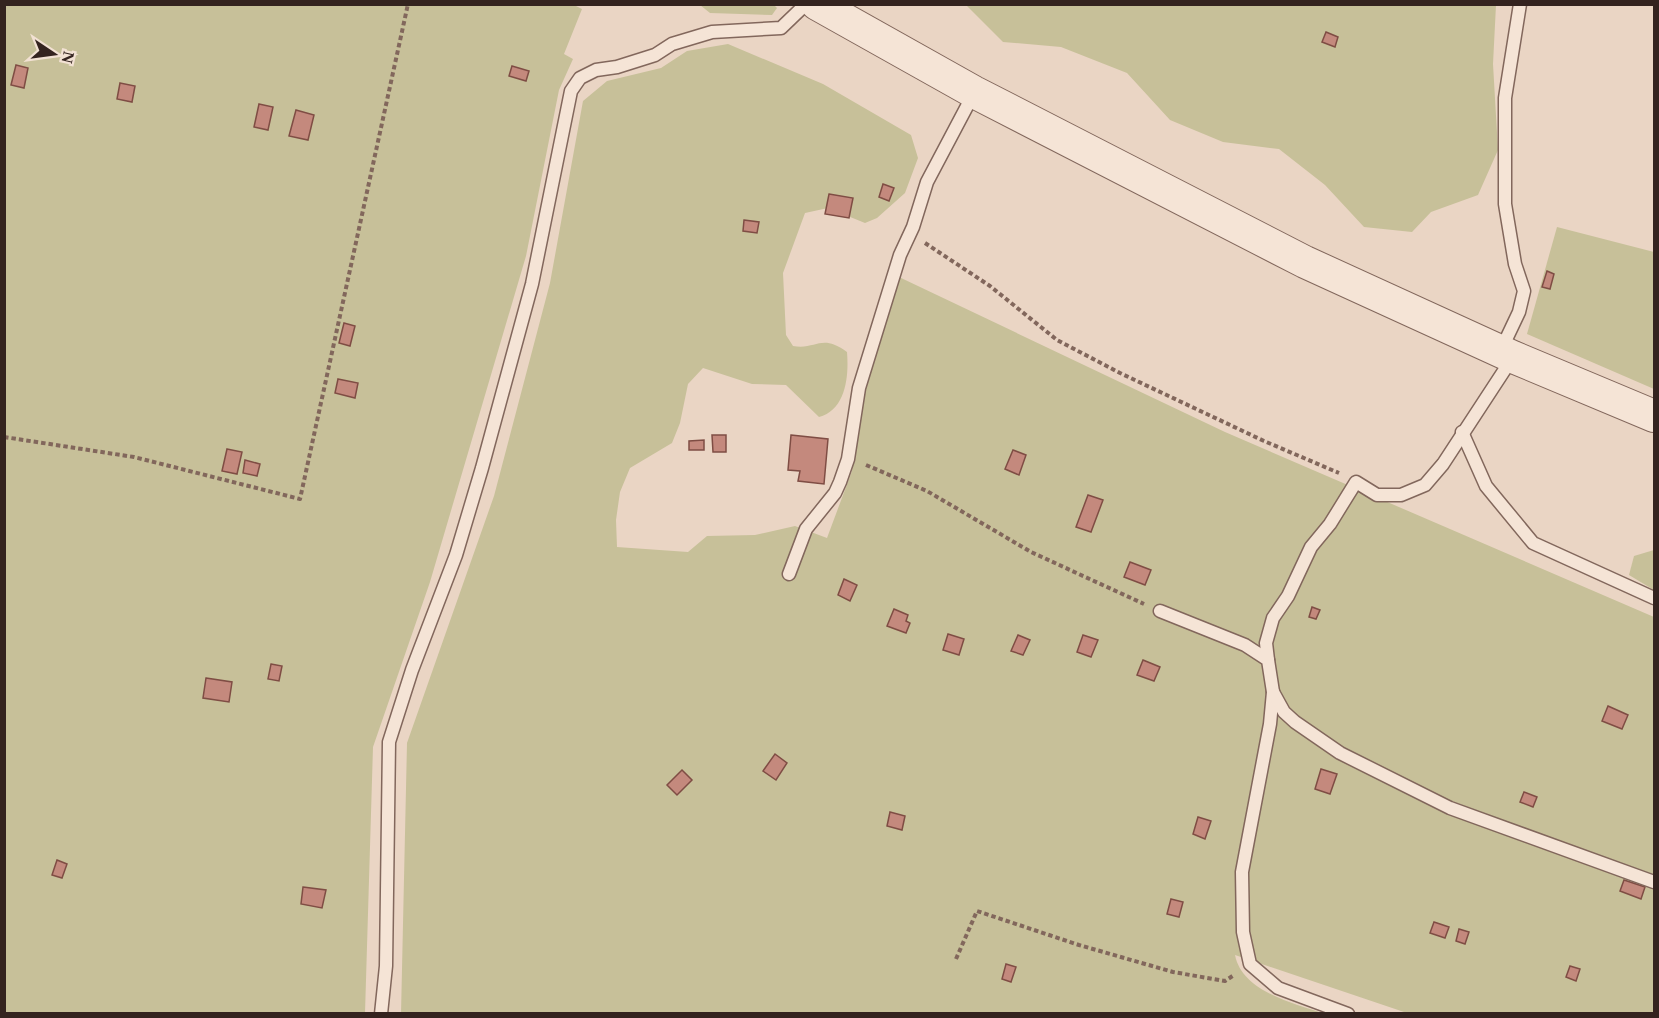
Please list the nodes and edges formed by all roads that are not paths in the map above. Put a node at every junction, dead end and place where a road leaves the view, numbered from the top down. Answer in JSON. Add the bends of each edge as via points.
{"nodes":[{"id":1,"x":806,"y":4,"type":"edge"},
{"id":2,"x":817,"y":4,"type":"edge"},
{"id":3,"x":1520,"y":4,"type":"edge"},
{"id":4,"x":974,"y":92,"type":"junction"},
{"id":5,"x":1507,"y":354,"type":"junction"},
{"id":6,"x":1654,"y":416,"type":"edge"},
{"id":7,"x":1462,"y":432,"type":"junction"},
{"id":8,"x":789,"y":574,"type":"dead end"},
{"id":9,"x":1654,"y":598,"type":"edge"},
{"id":10,"x":1160,"y":611,"type":"road end"},
{"id":11,"x":1268,"y":660,"type":"junction"},
{"id":12,"x":1273,"y":692,"type":"junction"},
{"id":13,"x":1654,"y":882,"type":"edge"},
{"id":14,"x":381,"y":1014,"type":"edge"},
{"id":15,"x":1348,"y":1014,"type":"edge"}],
"edges":[{"from":1,"to":14,"type":"lane","via":[[781,28],[712,32],[672,44],[656,55],[596,70],[580,78],[571,91],[532,284],[482,468],[389,742],[386,966]]},
{"from":2,"to":4,"type":"street"},
{"from":3,"to":5,"type":"lane","via":[[1505,98],[1505,204],[1515,264],[1524,291]]},
{"from":4,"to":5,"type":"street","via":[[1305,262]]},
{"from":4,"to":8,"type":"lane","via":[[937,160],[900,255],[873,335],[859,388],[848,459],[835,493],[806,529]]},
{"from":5,"to":6,"type":"street"},
{"from":5,"to":7,"type":"lane"},
{"from":7,"to":9,"type":"lane","via":[[1486,486],[1533,543]]},
{"from":7,"to":11,"type":"lane","via":[[1443,464],[1425,484],[1401,495],[1377,495],[1356,482],[1311,547],[1273,618],[1266,643]]},
{"from":10,"to":11,"type":"lane","via":[[1245,645]]},
{"from":11,"to":12,"type":"lane"},
{"from":12,"to":13,"type":"lane","via":[[1284,712],[1340,753],[1430,798]]},
{"from":12,"to":15,"type":"lane","via":[[1242,872],[1243,932],[1250,964],[1278,988]]}]}
